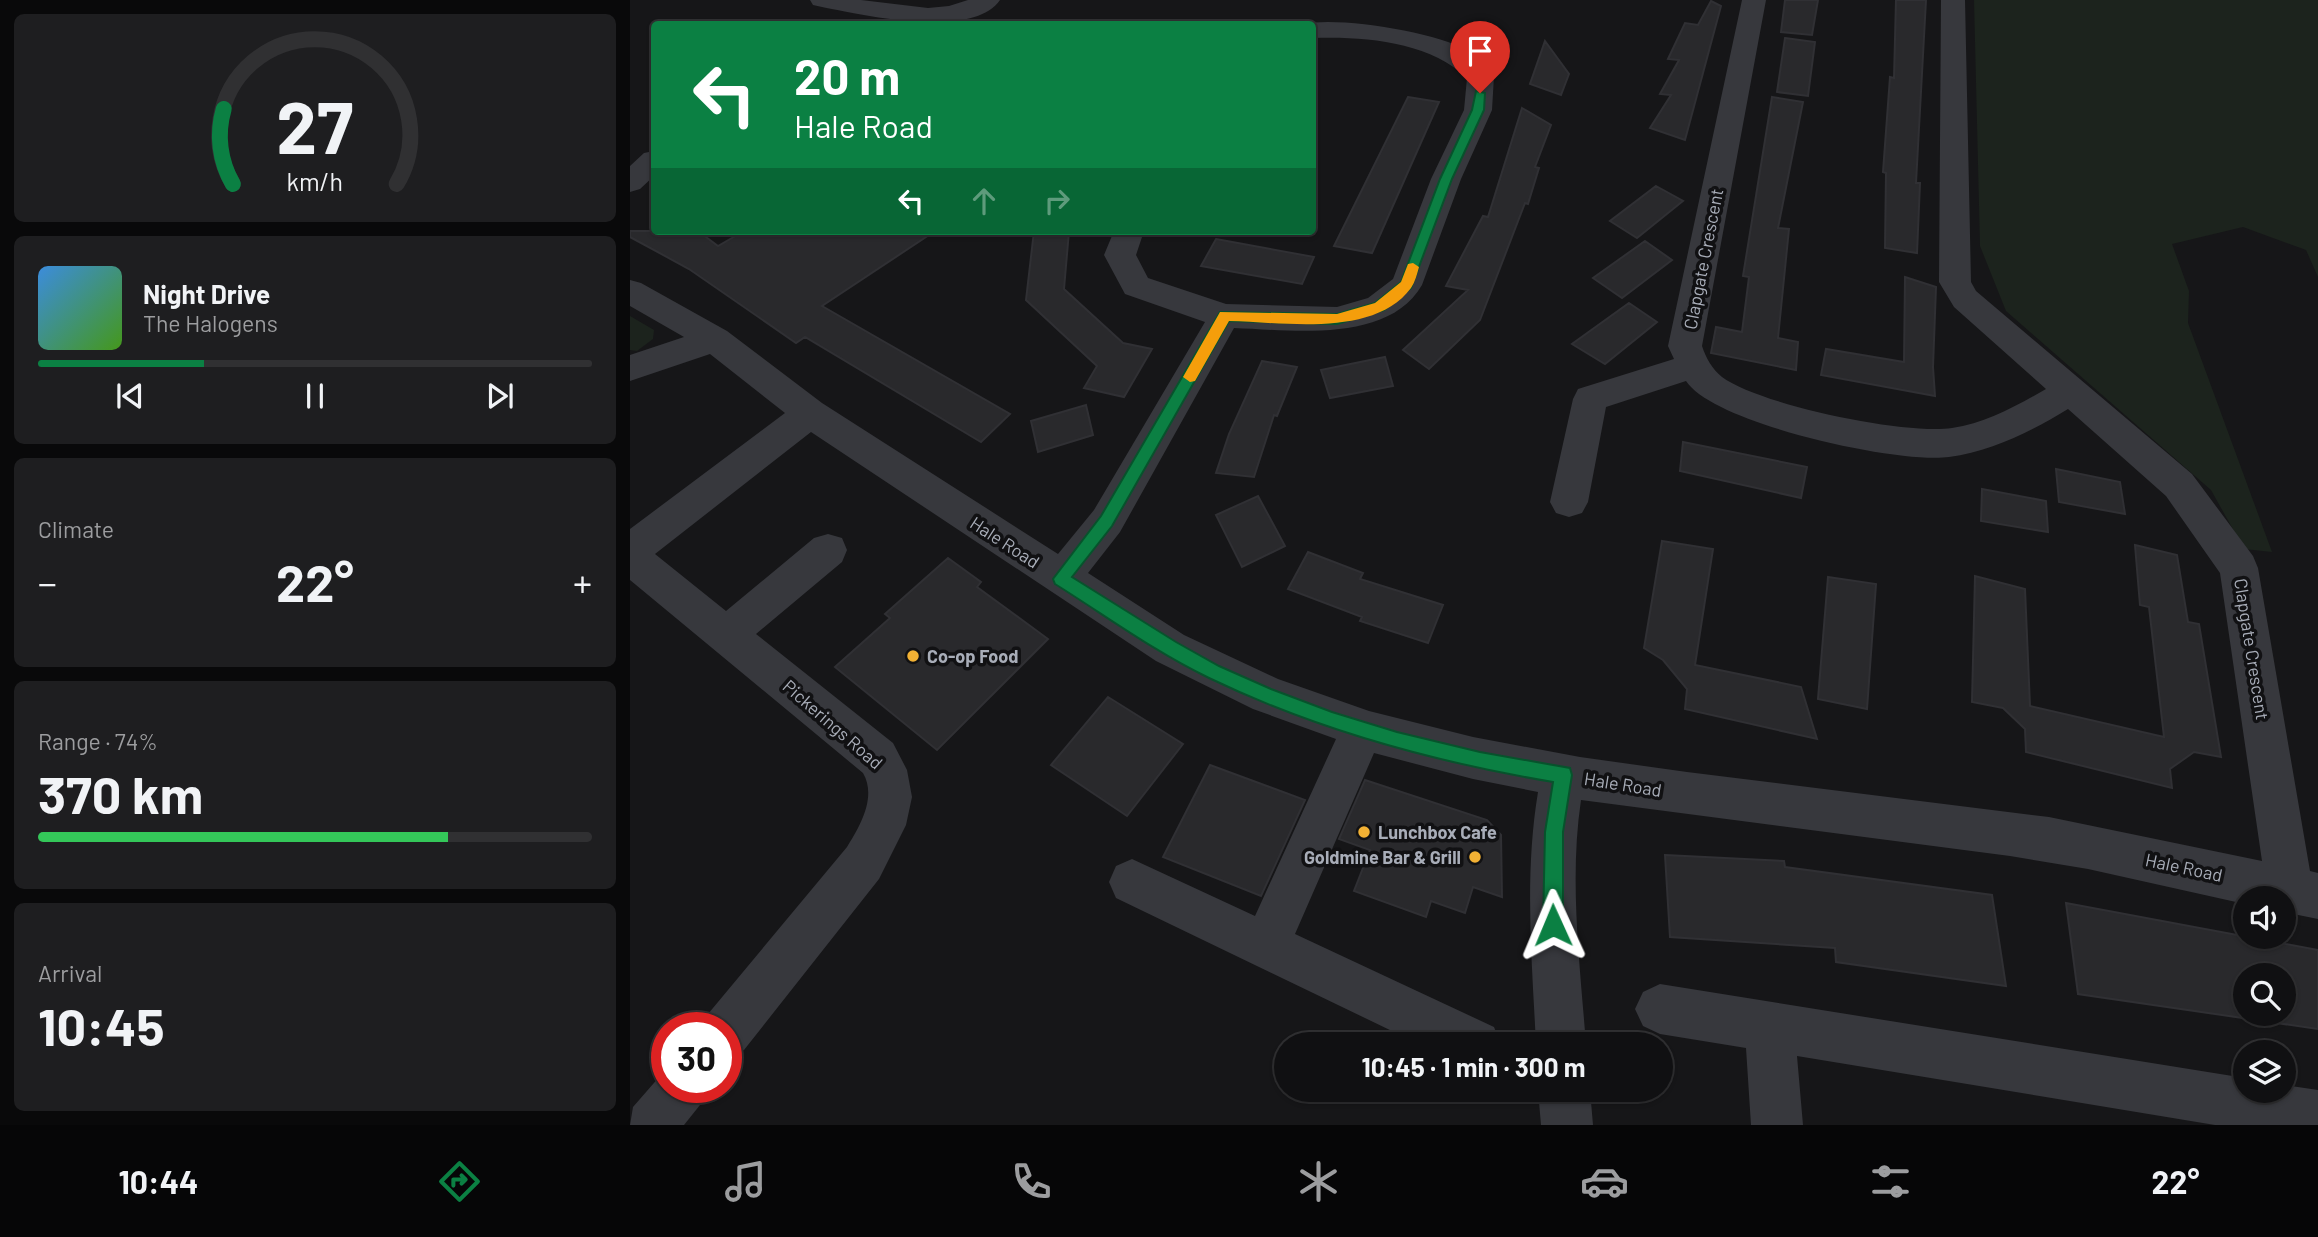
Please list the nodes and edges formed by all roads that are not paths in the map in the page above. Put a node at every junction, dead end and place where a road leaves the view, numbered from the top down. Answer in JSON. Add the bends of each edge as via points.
{"nodes":[{"id":1,"x":988,"y":0,"type":"edge"},
{"id":2,"x":1754,"y":0,"type":"edge"},
{"id":3,"x":1953,"y":0,"type":"edge"},
{"id":4,"x":828,"y":1,"type":"edge"},
{"id":5,"x":812,"y":21,"type":"edge"},
{"id":6,"x":1316,"y":30,"type":"edge"},
{"id":7,"x":651,"y":163,"type":"edge"},
{"id":8,"x":630,"y":182,"type":"edge"},
{"id":9,"x":1128,"y":235,"type":"edge"},
{"id":10,"x":630,"y":291,"type":"edge"},
{"id":11,"x":1225,"y":316,"type":"junction"},
{"id":12,"x":715,"y":340,"type":"junction"},
{"id":13,"x":1693,"y":366,"type":"junction"},
{"id":14,"x":630,"y":368,"type":"edge"},
{"id":15,"x":2069,"y":392,"type":"junction"},
{"id":16,"x":810,"y":413,"type":"junction"},
{"id":17,"x":1569,"y":502,"type":"dead end"},
{"id":18,"x":828,"y":550,"type":"dead end"},
{"id":19,"x":634,"y":566,"type":"edge"},
{"id":20,"x":1061,"y":579,"type":"junction"},
{"id":21,"x":726,"y":635,"type":"junction"},
{"id":22,"x":1362,"y":730,"type":"junction"},
{"id":23,"x":1563,"y":775,"type":"junction"},
{"id":24,"x":1132,"y":882,"type":"dead end"},
{"id":25,"x":2304,"y":893,"type":"edge"},
{"id":26,"x":1266,"y":946,"type":"junction"},
{"id":27,"x":1660,"y":1009,"type":"dead end"},
{"id":28,"x":742,"y":1012,"type":"edge"},
{"id":29,"x":1769,"y":1027,"type":"junction"},
{"id":30,"x":1448,"y":1032,"type":"edge"},
{"id":31,"x":1560,"y":1032,"type":"edge"},
{"id":32,"x":1565,"y":1102,"type":"edge"},
{"id":33,"x":669,"y":1103,"type":"edge"},
{"id":34,"x":2318,"y":1116,"type":"edge"},
{"id":35,"x":651,"y":1125,"type":"edge"},
{"id":36,"x":1567,"y":1125,"type":"edge"},
{"id":37,"x":1777,"y":1125,"type":"edge"}],
"edges":[{"from":1,"to":4,"type":"street","via":[[964,12],[936,17]]},
{"from":2,"to":13,"type":"street","name":"Clapgate Crescent","via":[[1685,346]]},
{"from":3,"to":15,"type":"street","name":"Clapgate Crescent","via":[[1955,282],[1965,299]]},
{"from":4,"to":5,"type":"street"},
{"from":6,"to":11,"type":"street","via":[[1412,42],[1458,56],[1481,76],[1478,110],[1406,285],[1388,300],[1337,319]]},
{"from":7,"to":8,"type":"street"},
{"from":9,"to":11,"type":"street","via":[[1120,255],[1136,286]]},
{"from":10,"to":12,"type":"street","name":"Hale Road"},
{"from":11,"to":20,"type":"street","via":[[1107,521]]},
{"from":12,"to":14,"type":"street"},
{"from":12,"to":16,"type":"street","name":"Hale Road"},
{"from":13,"to":15,"type":"street","via":[[1713,388],[1748,404],[1863,434],[1931,444],[2021,421]]},
{"from":13,"to":17,"type":"street","via":[[1590,399]]},
{"from":15,"to":25,"type":"street","name":"Clapgate Crescent","via":[[2179,485],[2239,568]]},
{"from":16,"to":19,"type":"street","name":"Pickerings Road"},
{"from":16,"to":20,"type":"street","name":"Hale Road"},
{"from":18,"to":21,"type":"street"},
{"from":19,"to":21,"type":"street","name":"Pickerings Road"},
{"from":20,"to":22,"type":"street","name":"Hale Road","via":[[1213,671]]},
{"from":21,"to":28,"type":"street","name":"Pickerings Road","via":[[878,758],[890,783],[877,842]]},
{"from":22,"to":23,"type":"street","name":"Hale Road","via":[[1480,761]]},
{"from":22,"to":26,"type":"street"},
{"from":23,"to":25,"type":"street","name":"Hale Road","via":[[2011,833]]},
{"from":23,"to":31,"type":"street","via":[[1554,832],[1552,901]]},
{"from":24,"to":26,"type":"street"},
{"from":26,"to":30,"type":"street"},
{"from":27,"to":29,"type":"street"},
{"from":29,"to":34,"type":"street"},
{"from":29,"to":37,"type":"street"},
{"from":32,"to":36,"type":"street"},
{"from":33,"to":35,"type":"street"}]}
